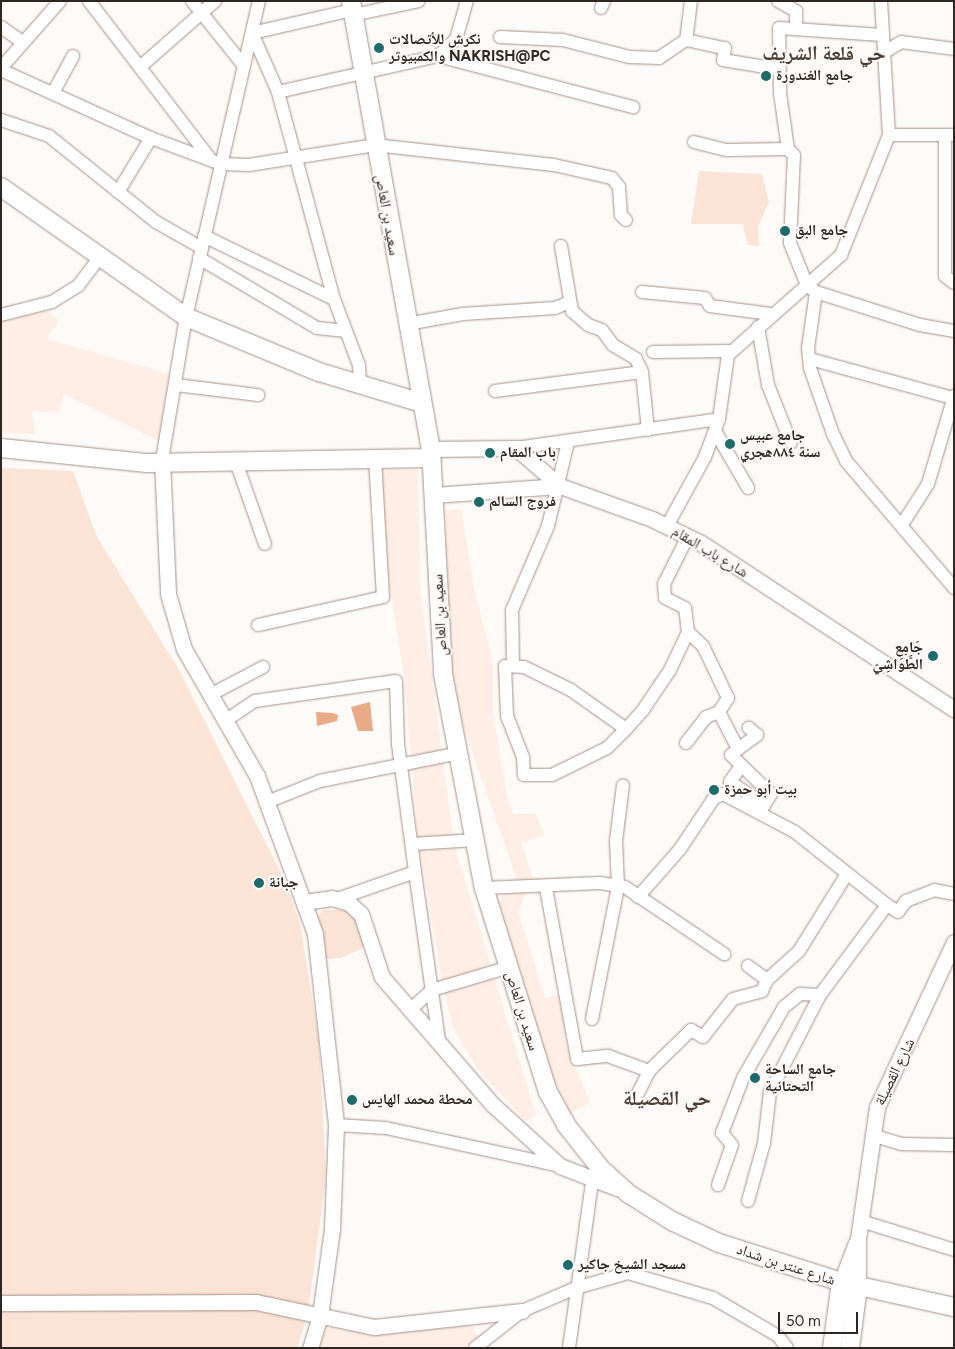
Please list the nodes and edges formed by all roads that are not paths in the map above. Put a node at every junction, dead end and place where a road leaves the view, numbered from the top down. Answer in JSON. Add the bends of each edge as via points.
{"nodes":[{"id":1,"x":89,"y":1,"type":"edge"},
{"id":2,"x":192,"y":1,"type":"edge"},
{"id":3,"x":216,"y":1,"type":"edge"},
{"id":4,"x":259,"y":1,"type":"edge"},
{"id":5,"x":419,"y":1,"type":"edge"},
{"id":6,"x":466,"y":1,"type":"edge"},
{"id":7,"x":691,"y":1,"type":"edge"},
{"id":8,"x":778,"y":1,"type":"edge"},
{"id":9,"x":881,"y":1,"type":"edge"},
{"id":10,"x":57,"y":2,"type":"edge"},
{"id":11,"x":352,"y":9,"type":"edge"},
{"id":12,"x":203,"y":14,"type":"junction"},
{"id":13,"x":1,"y":27,"type":"edge"},
{"id":14,"x":796,"y":29,"type":"junction"},
{"id":15,"x":252,"y":33,"type":"junction"},
{"id":16,"x":881,"y":35,"type":"junction"},
{"id":17,"x":500,"y":37,"type":"dead end"},
{"id":18,"x":686,"y":40,"type":"junction"},
{"id":19,"x":21,"y":41,"type":"junction"},
{"id":20,"x":954,"y":49,"type":"edge"},
{"id":21,"x":883,"y":53,"type":"junction"},
{"id":22,"x":73,"y":56,"type":"dead end"},
{"id":23,"x":438,"y":56,"type":"junction"},
{"id":24,"x":244,"y":66,"type":"junction"},
{"id":25,"x":140,"y":67,"type":"junction"},
{"id":26,"x":1,"y":69,"type":"edge"},
{"id":27,"x":778,"y":69,"type":"junction"},
{"id":28,"x":363,"y":74,"type":"junction"},
{"id":29,"x":278,"y":92,"type":"junction"},
{"id":30,"x":53,"y":93,"type":"junction"},
{"id":31,"x":633,"y":108,"type":"dead end"},
{"id":32,"x":1,"y":120,"type":"edge"},
{"id":33,"x":889,"y":134,"type":"junction"},
{"id":34,"x":950,"y":135,"type":"edge"},
{"id":35,"x":151,"y":138,"type":"junction"},
{"id":36,"x":694,"y":142,"type":"dead end"},
{"id":37,"x":375,"y":146,"type":"junction"},
{"id":38,"x":788,"y":149,"type":"junction"},
{"id":39,"x":295,"y":159,"type":"junction"},
{"id":40,"x":217,"y":162,"type":"junction"},
{"id":41,"x":1,"y":187,"type":"edge"},
{"id":42,"x":118,"y":192,"type":"junction"},
{"id":43,"x":626,"y":220,"type":"dead end"},
{"id":44,"x":561,"y":246,"type":"dead end"},
{"id":45,"x":202,"y":247,"type":"junction"},
{"id":46,"x":101,"y":256,"type":"junction"},
{"id":47,"x":954,"y":282,"type":"edge"},
{"id":48,"x":811,"y":289,"type":"junction"},
{"id":49,"x":642,"y":292,"type":"dead end"},
{"id":50,"x":334,"y":299,"type":"junction"},
{"id":51,"x":570,"y":302,"type":"junction"},
{"id":52,"x":770,"y":314,"type":"junction"},
{"id":53,"x":1,"y":315,"type":"edge"},
{"id":54,"x":186,"y":317,"type":"junction"},
{"id":55,"x":407,"y":324,"type":"junction"},
{"id":56,"x":758,"y":327,"type":"junction"},
{"id":57,"x":346,"y":331,"type":"junction"},
{"id":58,"x":954,"y":331,"type":"edge"},
{"id":59,"x":653,"y":352,"type":"dead end"},
{"id":60,"x":732,"y":352,"type":"junction"},
{"id":61,"x":810,"y":359,"type":"junction"},
{"id":62,"x":642,"y":372,"type":"junction"},
{"id":63,"x":360,"y":384,"type":"junction"},
{"id":64,"x":176,"y":385,"type":"junction"},
{"id":65,"x":495,"y":391,"type":"dead end"},
{"id":66,"x":258,"y":395,"type":"dead end"},
{"id":67,"x":953,"y":397,"type":"edge"},
{"id":68,"x":422,"y":403,"type":"junction"},
{"id":69,"x":717,"y":425,"type":"junction"},
{"id":70,"x":648,"y":430,"type":"junction"},
{"id":71,"x":568,"y":442,"type":"junction"},
{"id":72,"x":791,"y":443,"type":"dead end"},
{"id":73,"x":1,"y":448,"type":"edge"},
{"id":74,"x":516,"y":448,"type":"junction"},
{"id":75,"x":431,"y":454,"type":"junction"},
{"id":76,"x":235,"y":459,"type":"junction"},
{"id":77,"x":162,"y":460,"type":"junction"},
{"id":78,"x":376,"y":460,"type":"junction"},
{"id":79,"x":560,"y":486,"type":"junction"},
{"id":80,"x":748,"y":488,"type":"dead end"},
{"id":81,"x":434,"y":495,"type":"junction"},
{"id":82,"x":903,"y":523,"type":"junction"},
{"id":83,"x":667,"y":526,"type":"junction"},
{"id":84,"x":688,"y":536,"type":"junction"},
{"id":85,"x":265,"y":544,"type":"dead end"},
{"id":86,"x":954,"y":588,"type":"edge"},
{"id":87,"x":258,"y":624,"type":"dead end"},
{"id":88,"x":688,"y":632,"type":"junction"},
{"id":89,"x":513,"y":666,"type":"junction"},
{"id":90,"x":263,"y":667,"type":"dead end"},
{"id":91,"x":210,"y":695,"type":"junction"},
{"id":92,"x":954,"y":709,"type":"edge"},
{"id":93,"x":719,"y":712,"type":"junction"},
{"id":94,"x":225,"y":721,"type":"junction"},
{"id":95,"x":749,"y":728,"type":"dead end"},
{"id":96,"x":626,"y":729,"type":"junction"},
{"id":97,"x":686,"y":743,"type":"dead end"},
{"id":98,"x":738,"y":749,"type":"junction"},
{"id":99,"x":460,"y":753,"type":"junction"},
{"id":100,"x":401,"y":764,"type":"junction"},
{"id":101,"x":741,"y":766,"type":"junction"},
{"id":102,"x":623,"y":786,"type":"dead end"},
{"id":103,"x":267,"y":802,"type":"junction"},
{"id":104,"x":762,"y":807,"type":"junction"},
{"id":105,"x":476,"y":840,"type":"junction"},
{"id":106,"x":412,"y":844,"type":"junction"},
{"id":107,"x":415,"y":872,"type":"junction"},
{"id":108,"x":848,"y":874,"type":"junction"},
{"id":109,"x":618,"y":886,"type":"junction"},
{"id":110,"x":484,"y":888,"type":"junction"},
{"id":111,"x":546,"y":888,"type":"junction"},
{"id":112,"x":954,"y":894,"type":"edge"},
{"id":113,"x":638,"y":897,"type":"junction"},
{"id":114,"x":340,"y":898,"type":"junction"},
{"id":115,"x":304,"y":902,"type":"junction"},
{"id":116,"x":886,"y":905,"type":"junction"},
{"id":117,"x":954,"y":942,"type":"edge"},
{"id":118,"x":724,"y":954,"type":"dead end"},
{"id":119,"x":950,"y":961,"type":"edge"},
{"id":120,"x":748,"y":966,"type":"dead end"},
{"id":121,"x":509,"y":967,"type":"junction"},
{"id":122,"x":767,"y":980,"type":"junction"},
{"id":123,"x":432,"y":990,"type":"junction"},
{"id":124,"x":820,"y":995,"type":"junction"},
{"id":125,"x":411,"y":1009,"type":"junction"},
{"id":126,"x":592,"y":1019,"type":"dead end"},
{"id":127,"x":439,"y":1040,"type":"junction"},
{"id":128,"x":649,"y":1071,"type":"junction"},
{"id":129,"x":635,"y":1099,"type":"dead end"},
{"id":130,"x":336,"y":1125,"type":"junction"},
{"id":131,"x":872,"y":1135,"type":"junction"},
{"id":132,"x":954,"y":1145,"type":"edge"},
{"id":133,"x":560,"y":1166,"type":"junction"},
{"id":134,"x":593,"y":1176,"type":"junction"},
{"id":135,"x":718,"y":1185,"type":"dead end"},
{"id":136,"x":628,"y":1194,"type":"junction"},
{"id":137,"x":748,"y":1202,"type":"dead end"},
{"id":138,"x":861,"y":1222,"type":"junction"},
{"id":139,"x":954,"y":1250,"type":"edge"},
{"id":140,"x":849,"y":1284,"type":"junction"},
{"id":141,"x":576,"y":1288,"type":"junction"},
{"id":142,"x":1,"y":1303,"type":"edge"},
{"id":143,"x":954,"y":1307,"type":"edge"},
{"id":144,"x":522,"y":1312,"type":"junction"},
{"id":145,"x":320,"y":1316,"type":"junction"},
{"id":146,"x":310,"y":1348,"type":"edge"},
{"id":147,"x":476,"y":1348,"type":"edge"},
{"id":148,"x":569,"y":1348,"type":"edge"},
{"id":149,"x":787,"y":1348,"type":"edge"},
{"id":150,"x":832,"y":1348,"type":"edge"},
{"id":151,"x":850,"y":1348,"type":"edge"}],
"edges":[{"from":1,"to":25,"type":"street"},
{"from":2,"to":12,"type":"street"},
{"from":3,"to":12,"type":"street"},
{"from":4,"to":15,"type":"street"},
{"from":5,"to":11,"type":"street"},
{"from":6,"to":23,"type":"street","via":[[456,39]]},
{"from":7,"to":18,"type":"street"},
{"from":8,"to":14,"type":"street","via":[[796,11]]},
{"from":9,"to":16,"type":"street"},
{"from":10,"to":19,"type":"street"},
{"from":11,"to":15,"type":"street"},
{"from":11,"to":28,"type":"main road","name":"سعيد بن العاص"},
{"from":12,"to":24,"type":"street"},
{"from":12,"to":25,"type":"street"},
{"from":13,"to":19,"type":"street"},
{"from":14,"to":16,"type":"street"},
{"from":14,"to":27,"type":"street","via":[[779,28]]},
{"from":15,"to":24,"type":"street"},
{"from":15,"to":29,"type":"street"},
{"from":16,"to":21,"type":"street"},
{"from":17,"to":18,"type":"street","via":[[563,40],[628,57],[659,58]]},
{"from":18,"to":27,"type":"street","via":[[725,48],[723,60]]},
{"from":19,"to":26,"type":"street"},
{"from":20,"to":21,"type":"street","via":[[901,42]]},
{"from":21,"to":33,"type":"street"},
{"from":22,"to":30,"type":"street"},
{"from":23,"to":28,"type":"street"},
{"from":23,"to":31,"type":"street"},
{"from":24,"to":40,"type":"street"},
{"from":25,"to":40,"type":"street"},
{"from":26,"to":30,"type":"street"},
{"from":27,"to":38,"type":"street"},
{"from":28,"to":29,"type":"street"},
{"from":28,"to":37,"type":"main road","name":"سعيد بن العاص"},
{"from":29,"to":39,"type":"street"},
{"from":30,"to":35,"type":"street"},
{"from":32,"to":42,"type":"street","via":[[48,136]]},
{"from":33,"to":34,"type":"street"},
{"from":33,"to":48,"type":"street","via":[[841,255]]},
{"from":34,"to":47,"type":"street","via":[[945,276]]},
{"from":35,"to":40,"type":"street"},
{"from":35,"to":42,"type":"street"},
{"from":36,"to":38,"type":"street","via":[[727,150]]},
{"from":37,"to":39,"type":"street"},
{"from":37,"to":43,"type":"street","via":[[554,165],[607,176],[619,186],[621,215]]},
{"from":37,"to":55,"type":"main road","name":"سعيد بن العاص"},
{"from":38,"to":48,"type":"street","via":[[794,155],[790,243]]},
{"from":39,"to":40,"type":"street"},
{"from":39,"to":50,"type":"street"},
{"from":40,"to":45,"type":"street"},
{"from":41,"to":46,"type":"main road"},
{"from":42,"to":45,"type":"street","via":[[156,222]]},
{"from":44,"to":51,"type":"street"},
{"from":45,"to":50,"type":"street"},
{"from":45,"to":54,"type":"street"},
{"from":45,"to":57,"type":"street","via":[[317,328]]},
{"from":46,"to":53,"type":"street","via":[[78,286],[52,302]]},
{"from":46,"to":54,"type":"main road"},
{"from":48,"to":52,"type":"street"},
{"from":48,"to":58,"type":"street","via":[[920,325]]},
{"from":48,"to":61,"type":"street"},
{"from":49,"to":52,"type":"street","via":[[705,298],[710,306]]},
{"from":50,"to":57,"type":"street"},
{"from":51,"to":55,"type":"street","via":[[555,308],[464,314]]},
{"from":51,"to":62,"type":"street","via":[[577,316],[602,330],[613,345],[636,359]]},
{"from":52,"to":56,"type":"street"},
{"from":54,"to":63,"type":"main road"},
{"from":54,"to":64,"type":"street"},
{"from":55,"to":68,"type":"main road","name":"سعيد بن العاص"},
{"from":56,"to":60,"type":"street"},
{"from":56,"to":72,"type":"street","via":[[768,385]]},
{"from":57,"to":63,"type":"street","via":[[359,365]]},
{"from":59,"to":60,"type":"street"},
{"from":60,"to":69,"type":"street"},
{"from":61,"to":67,"type":"street"},
{"from":61,"to":82,"type":"street","via":[[820,400],[846,461]]},
{"from":62,"to":65,"type":"street"},
{"from":62,"to":70,"type":"street"},
{"from":63,"to":68,"type":"main road"},
{"from":64,"to":66,"type":"street"},
{"from":64,"to":77,"type":"street"},
{"from":67,"to":82,"type":"street","via":[[928,484]]},
{"from":68,"to":75,"type":"main road","name":"سعيد بن العاص"},
{"from":69,"to":70,"type":"street"},
{"from":69,"to":80,"type":"street"},
{"from":69,"to":83,"type":"street"},
{"from":70,"to":71,"type":"street"},
{"from":71,"to":74,"type":"street"},
{"from":71,"to":79,"type":"street"},
{"from":73,"to":77,"type":"main road","via":[[147,463]]},
{"from":74,"to":75,"type":"street"},
{"from":74,"to":79,"type":"street"},
{"from":75,"to":78,"type":"main road"},
{"from":75,"to":81,"type":"main road","name":"سعيد بن العاص"},
{"from":76,"to":77,"type":"main road"},
{"from":76,"to":78,"type":"main road"},
{"from":76,"to":85,"type":"street"},
{"from":77,"to":91,"type":"street","via":[[168,594],[184,649]]},
{"from":78,"to":87,"type":"street","via":[[383,597]]},
{"from":79,"to":81,"type":"street","name":"شارع باب المقام"},
{"from":79,"to":83,"type":"street","name":"شارع باب المقام"},
{"from":79,"to":89,"type":"street","via":[[531,573],[512,610]]},
{"from":81,"to":99,"type":"main road","name":"سعيد بن العاص","via":[[443,674]]},
{"from":82,"to":86,"type":"street"},
{"from":83,"to":84,"type":"street","name":"شارع باب المقام"},
{"from":84,"to":88,"type":"street","via":[[664,584],[665,598],[685,608]]},
{"from":84,"to":92,"type":"street","name":"شارع باب المقام"},
{"from":88,"to":93,"type":"street","via":[[703,646],[728,698]]},
{"from":88,"to":96,"type":"street","via":[[670,670]]},
{"from":89,"to":96,"type":"street","via":[[571,690]]},
{"from":89,"to":96,"type":"street","via":[[505,666],[507,716],[523,757],[524,775],[552,775],[588,760]]},
{"from":90,"to":91,"type":"street"},
{"from":91,"to":94,"type":"street"},
{"from":93,"to":97,"type":"street","via":[[706,717]]},
{"from":93,"to":98,"type":"street"},
{"from":94,"to":100,"type":"street","via":[[255,701],[396,681]]},
{"from":94,"to":103,"type":"street"},
{"from":95,"to":98,"type":"street","via":[[757,735]]},
{"from":98,"to":101,"type":"street","via":[[731,755]]},
{"from":99,"to":100,"type":"street"},
{"from":99,"to":105,"type":"main road","name":"سعيد بن العاص"},
{"from":100,"to":103,"type":"street","via":[[320,781]]},
{"from":100,"to":106,"type":"street"},
{"from":101,"to":104,"type":"street","via":[[770,794]]},
{"from":101,"to":104,"type":"street","via":[[730,782]]},
{"from":102,"to":109,"type":"street","via":[[616,841]]},
{"from":103,"to":115,"type":"street"},
{"from":104,"to":108,"type":"street"},
{"from":104,"to":113,"type":"street","via":[[728,794],[714,798],[680,849]]},
{"from":105,"to":106,"type":"street"},
{"from":105,"to":110,"type":"main road","name":"سعيد بن العاص"},
{"from":106,"to":107,"type":"street"},
{"from":107,"to":114,"type":"street"},
{"from":107,"to":123,"type":"street"},
{"from":108,"to":116,"type":"street"},
{"from":108,"to":122,"type":"street","via":[[800,951]]},
{"from":109,"to":111,"type":"street","via":[[600,883]]},
{"from":109,"to":113,"type":"street"},
{"from":109,"to":126,"type":"street"},
{"from":110,"to":111,"type":"street"},
{"from":110,"to":121,"type":"main road","name":"سعيد بن العاص"},
{"from":111,"to":128,"type":"street","via":[[577,1059],[608,1056]]},
{"from":112,"to":116,"type":"street","via":[[934,890],[906,901],[898,912]]},
{"from":113,"to":118,"type":"street"},
{"from":114,"to":115,"type":"street"},
{"from":114,"to":125,"type":"street","via":[[361,914],[382,977]]},
{"from":115,"to":130,"type":"street","via":[[315,934]]},
{"from":116,"to":124,"type":"street"},
{"from":117,"to":119,"type":"street","name":"شارع القصيلة"},
{"from":119,"to":131,"type":"street","name":"شارع القصيلة","via":[[877,1107]]},
{"from":120,"to":122,"type":"street"},
{"from":121,"to":123,"type":"street"},
{"from":121,"to":136,"type":"main road","name":"سعيد بن العاص","via":[[552,1100],[588,1155]]},
{"from":122,"to":128,"type":"street","via":[[762,991],[733,999],[703,1036],[691,1030]]},
{"from":123,"to":125,"type":"street"},
{"from":123,"to":127,"type":"street"},
{"from":124,"to":135,"type":"street","via":[[800,994],[784,1007],[743,1078],[722,1133],[732,1144]]},
{"from":124,"to":137,"type":"street","via":[[770,1092],[764,1143]]},
{"from":125,"to":127,"type":"street"},
{"from":127,"to":133,"type":"street","via":[[492,1104]]},
{"from":128,"to":129,"type":"street"},
{"from":130,"to":133,"type":"street","via":[[386,1128]]},
{"from":130,"to":145,"type":"street","via":[[332,1229]]},
{"from":131,"to":132,"type":"street","via":[[901,1144]]},
{"from":131,"to":138,"type":"street","name":"شارع القصيلة"},
{"from":133,"to":134,"type":"street"},
{"from":134,"to":136,"type":"street"},
{"from":134,"to":141,"type":"street"},
{"from":136,"to":140,"type":"main road","name":"شارع عنتر بن شداد","via":[[719,1244]]},
{"from":138,"to":139,"type":"street"},
{"from":138,"to":140,"type":"street","name":"شارع القصيلة"},
{"from":140,"to":143,"type":"main road","name":"شارع عنتر بن شداد"},
{"from":140,"to":150,"type":"main road"},
{"from":140,"to":151,"type":"main road"},
{"from":141,"to":144,"type":"street"},
{"from":141,"to":148,"type":"street"},
{"from":141,"to":149,"type":"street","via":[[628,1273],[713,1298],[778,1336]]},
{"from":142,"to":145,"type":"street","via":[[256,1302]]},
{"from":144,"to":145,"type":"street","via":[[374,1327]]},
{"from":144,"to":147,"type":"street"},
{"from":145,"to":146,"type":"street"}]}
